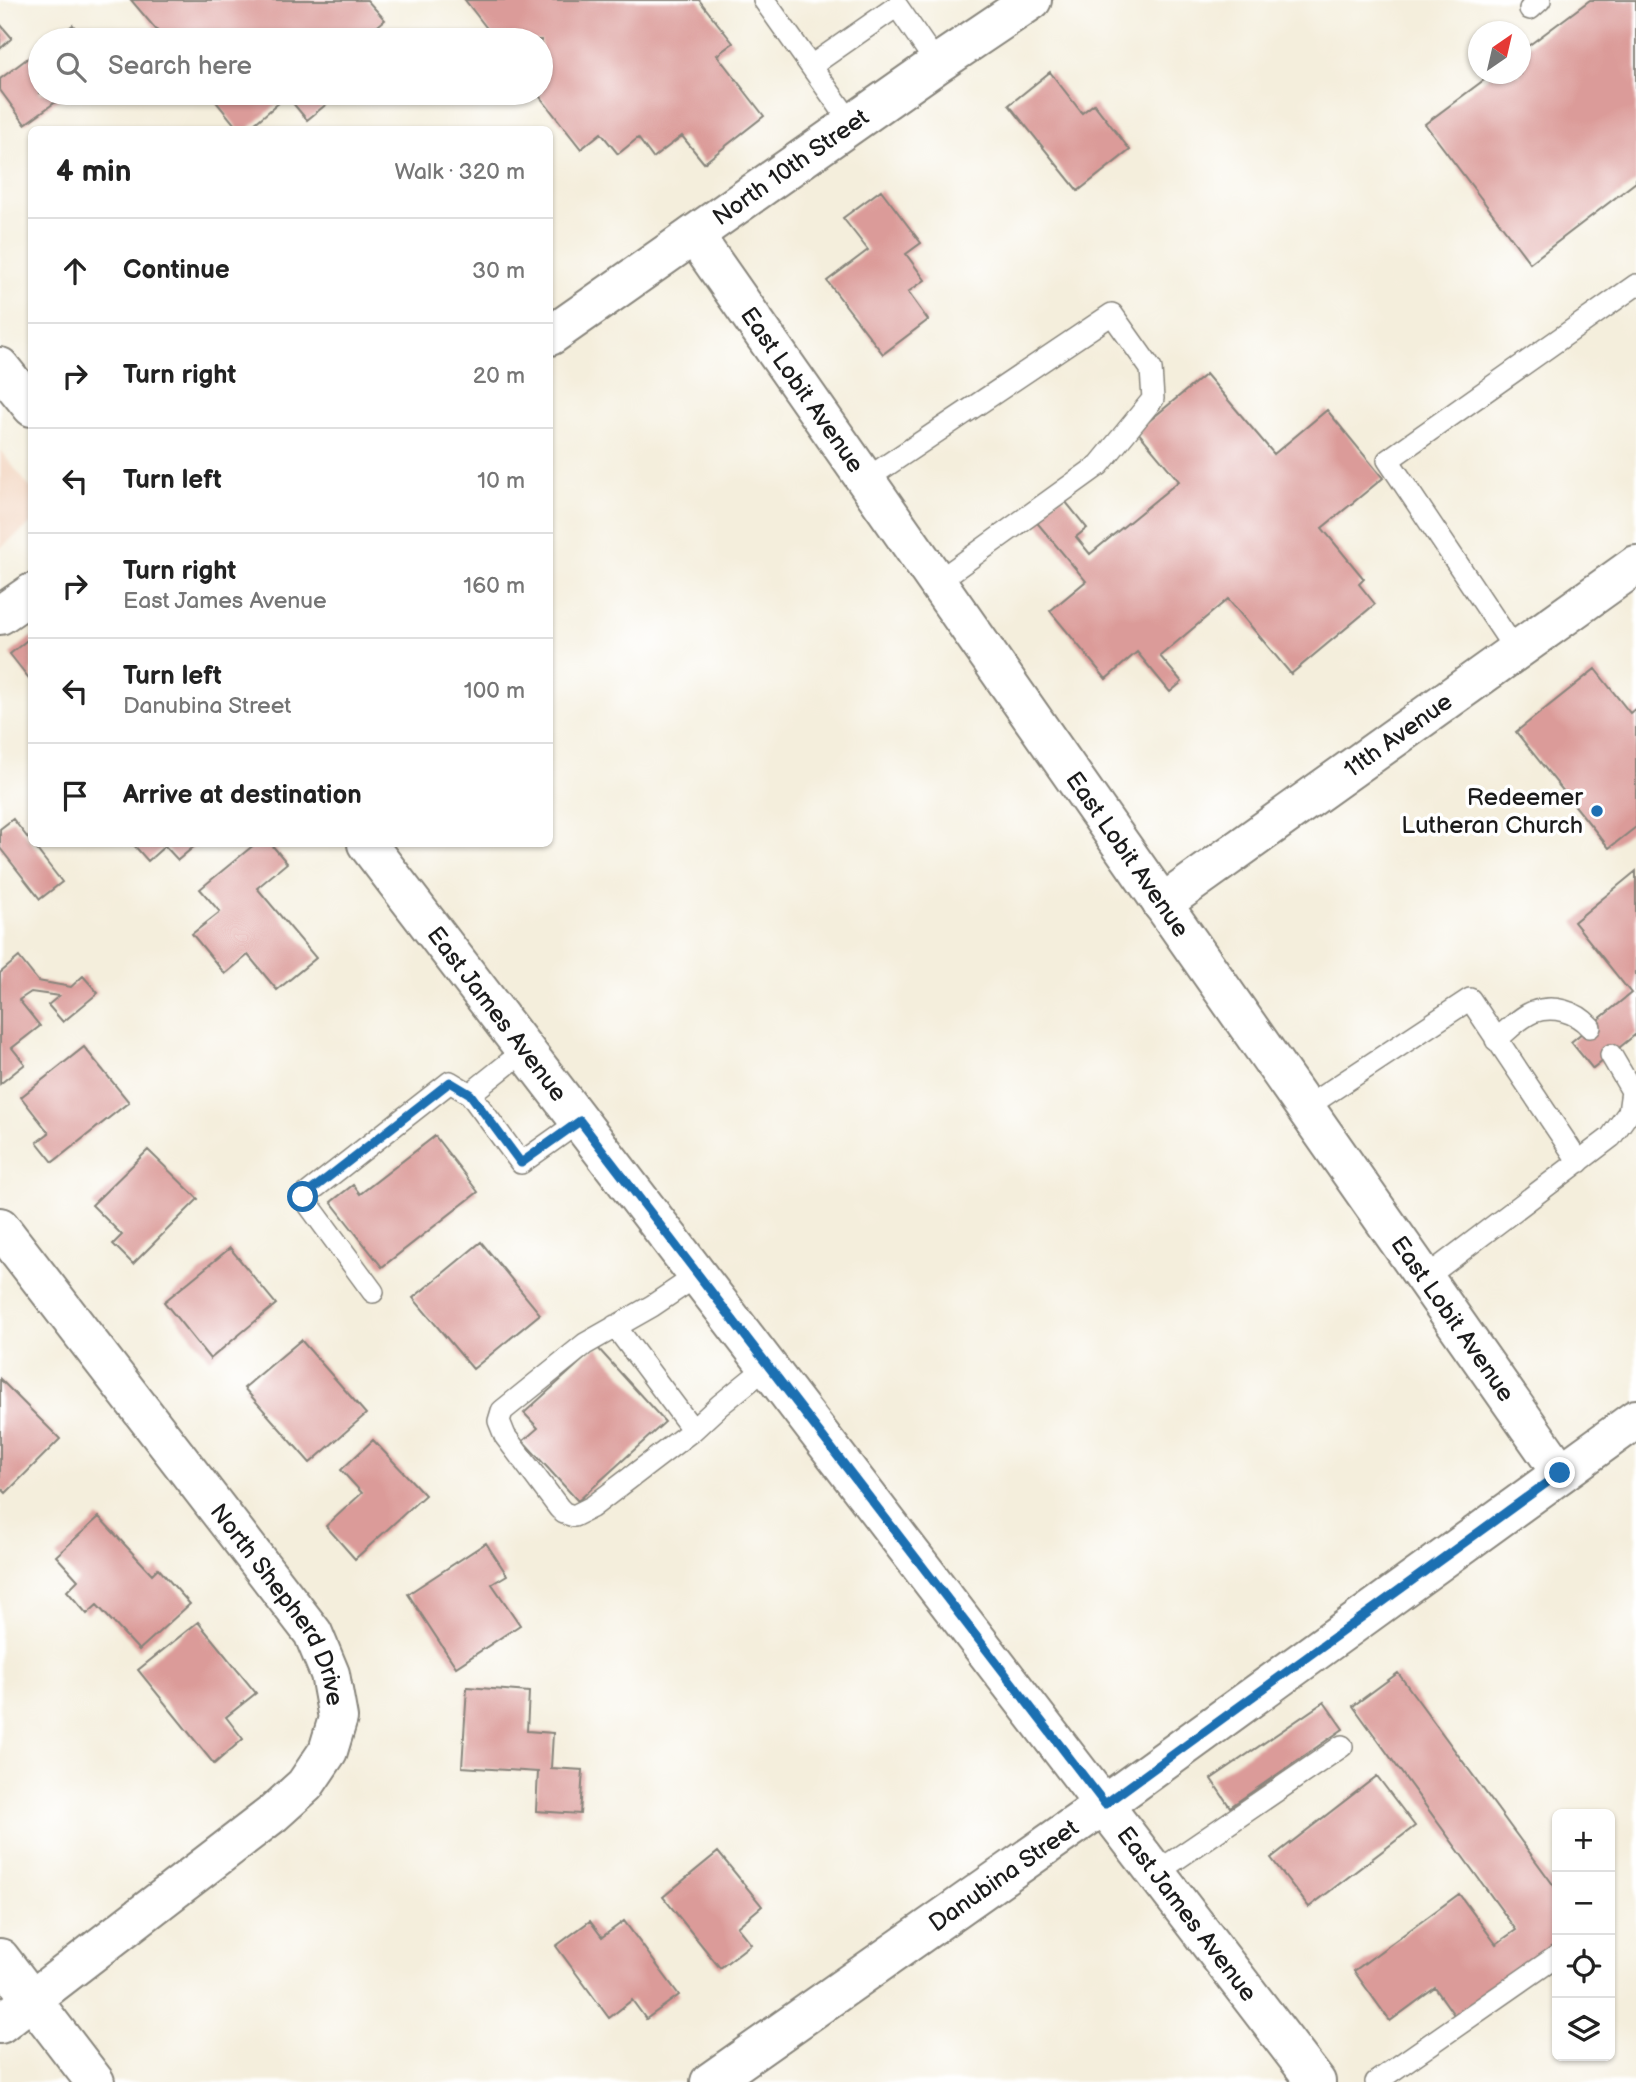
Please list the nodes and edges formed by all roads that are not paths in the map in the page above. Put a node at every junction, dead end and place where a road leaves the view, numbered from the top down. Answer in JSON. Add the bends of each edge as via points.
{"nodes":[{"id":1,"x":764,"y":0,"type":"edge"},
{"id":2,"x":1032,"y":0,"type":"edge"},
{"id":3,"x":937,"y":64,"type":"junction"},
{"id":4,"x":811,"y":66,"type":"junction"},
{"id":5,"x":852,"y":124,"type":"junction"},
{"id":6,"x":694,"y":235,"type":"junction"},
{"id":7,"x":1636,"y":285,"type":"edge"},
{"id":8,"x":553,"y":334,"type":"edge"},
{"id":9,"x":0,"y":367,"type":"edge"},
{"id":10,"x":28,"y":402,"type":"edge"},
{"id":11,"x":865,"y":480,"type":"junction"},
{"id":12,"x":1636,"y":565,"type":"edge"},
{"id":13,"x":937,"y":582,"type":"junction"},
{"id":14,"x":28,"y":596,"type":"edge"},
{"id":15,"x":0,"y":615,"type":"edge"},
{"id":16,"x":1516,"y":651,"type":"junction"},
{"id":17,"x":369,"y":847,"type":"edge"},
{"id":18,"x":1162,"y":904,"type":"junction"},
{"id":19,"x":1590,"y":1027,"type":"dead end"},
{"id":20,"x":1496,"y":1040,"type":"junction"},
{"id":21,"x":525,"y":1049,"type":"junction"},
{"id":22,"x":1611,"y":1055,"type":"dead end"},
{"id":23,"x":470,"y":1094,"type":"junction"},
{"id":24,"x":1306,"y":1108,"type":"junction"},
{"id":25,"x":580,"y":1121,"type":"junction"},
{"id":26,"x":1578,"y":1163,"type":"junction"},
{"id":27,"x":0,"y":1227,"type":"edge"},
{"id":28,"x":698,"y":1275,"type":"junction"},
{"id":29,"x":1424,"y":1279,"type":"junction"},
{"id":30,"x":373,"y":1292,"type":"dead end"},
{"id":31,"x":615,"y":1326,"type":"junction"},
{"id":32,"x":768,"y":1366,"type":"junction"},
{"id":33,"x":1636,"y":1419,"type":"edge"},
{"id":34,"x":693,"y":1430,"type":"junction"},
{"id":35,"x":1560,"y":1473,"type":"junction"},
{"id":36,"x":1342,"y":1746,"type":"dead end"},
{"id":37,"x":1105,"y":1804,"type":"junction"},
{"id":38,"x":1156,"y":1872,"type":"junction"},
{"id":39,"x":0,"y":1958,"type":"edge"},
{"id":40,"x":1552,"y":1959,"type":"edge"},
{"id":41,"x":33,"y":2000,"type":"junction"},
{"id":42,"x":0,"y":2024,"type":"edge"},
{"id":43,"x":95,"y":2082,"type":"edge"},
{"id":44,"x":710,"y":2082,"type":"edge"},
{"id":45,"x":1316,"y":2082,"type":"edge"},
{"id":46,"x":1376,"y":2082,"type":"edge"}],
"edges":[{"from":1,"to":4,"type":"lane"},
{"from":2,"to":3,"type":"street","name":"North 10th Street"},
{"from":3,"to":4,"type":"lane","via":[[897,6]]},
{"from":3,"to":5,"type":"street","name":"North 10th Street"},
{"from":4,"to":5,"type":"lane"},
{"from":5,"to":6,"type":"street","name":"North 10th Street"},
{"from":6,"to":8,"type":"street","name":"North 10th Street"},
{"from":6,"to":11,"type":"street","name":"East Lobit Avenue"},
{"from":7,"to":16,"type":"lane","via":[[1388,460]]},
{"from":9,"to":10,"type":"street"},
{"from":11,"to":13,"type":"street","name":"East Lobit Avenue"},
{"from":11,"to":13,"type":"lane","via":[[1112,314],[1151,369],[1153,399],[1099,466]]},
{"from":12,"to":16,"type":"street","name":"11th Avenue"},
{"from":13,"to":18,"type":"street","name":"East Lobit Avenue"},
{"from":14,"to":15,"type":"street"},
{"from":16,"to":18,"type":"street","name":"11th Avenue"},
{"from":17,"to":21,"type":"street","name":"East James Avenue"},
{"from":18,"to":24,"type":"street","name":"East Lobit Avenue"},
{"from":19,"to":20,"type":"lane","via":[[1581,1017],[1555,1009],[1532,1013]]},
{"from":20,"to":24,"type":"lane","via":[[1470,999]]},
{"from":20,"to":26,"type":"lane"},
{"from":21,"to":23,"type":"lane"},
{"from":21,"to":25,"type":"street","name":"East James Avenue"},
{"from":22,"to":26,"type":"lane","via":[[1632,1091],[1629,1112],[1611,1138]]},
{"from":23,"to":25,"type":"lane","via":[[521,1163]]},
{"from":23,"to":30,"type":"lane","via":[[450,1082],[303,1197]]},
{"from":24,"to":29,"type":"street","name":"East Lobit Avenue"},
{"from":25,"to":28,"type":"street","name":"East James Avenue"},
{"from":26,"to":29,"type":"lane"},
{"from":27,"to":41,"type":"street","name":"North Shepherd Drive","via":[[313,1633],[331,1674],[338,1717],[328,1751],[305,1785]]},
{"from":28,"to":31,"type":"lane"},
{"from":28,"to":32,"type":"street","name":"East James Avenue"},
{"from":29,"to":35,"type":"street","name":"East Lobit Avenue"},
{"from":31,"to":34,"type":"lane"},
{"from":31,"to":34,"type":"lane","via":[[507,1405],[500,1416],[505,1436],[568,1516],[582,1513]]},
{"from":32,"to":34,"type":"lane"},
{"from":32,"to":37,"type":"street","name":"East James Avenue"},
{"from":33,"to":35,"type":"street","name":"Danubina Street"},
{"from":35,"to":37,"type":"street","name":"Danubina Street"},
{"from":36,"to":38,"type":"lane"},
{"from":37,"to":38,"type":"street","name":"East James Avenue"},
{"from":37,"to":44,"type":"street","name":"Danubina Street"},
{"from":38,"to":45,"type":"street","name":"East James Avenue"},
{"from":39,"to":41,"type":"street"},
{"from":40,"to":46,"type":"lane"},
{"from":41,"to":42,"type":"street","name":"North Shepherd Drive"},
{"from":41,"to":43,"type":"street"}]}
